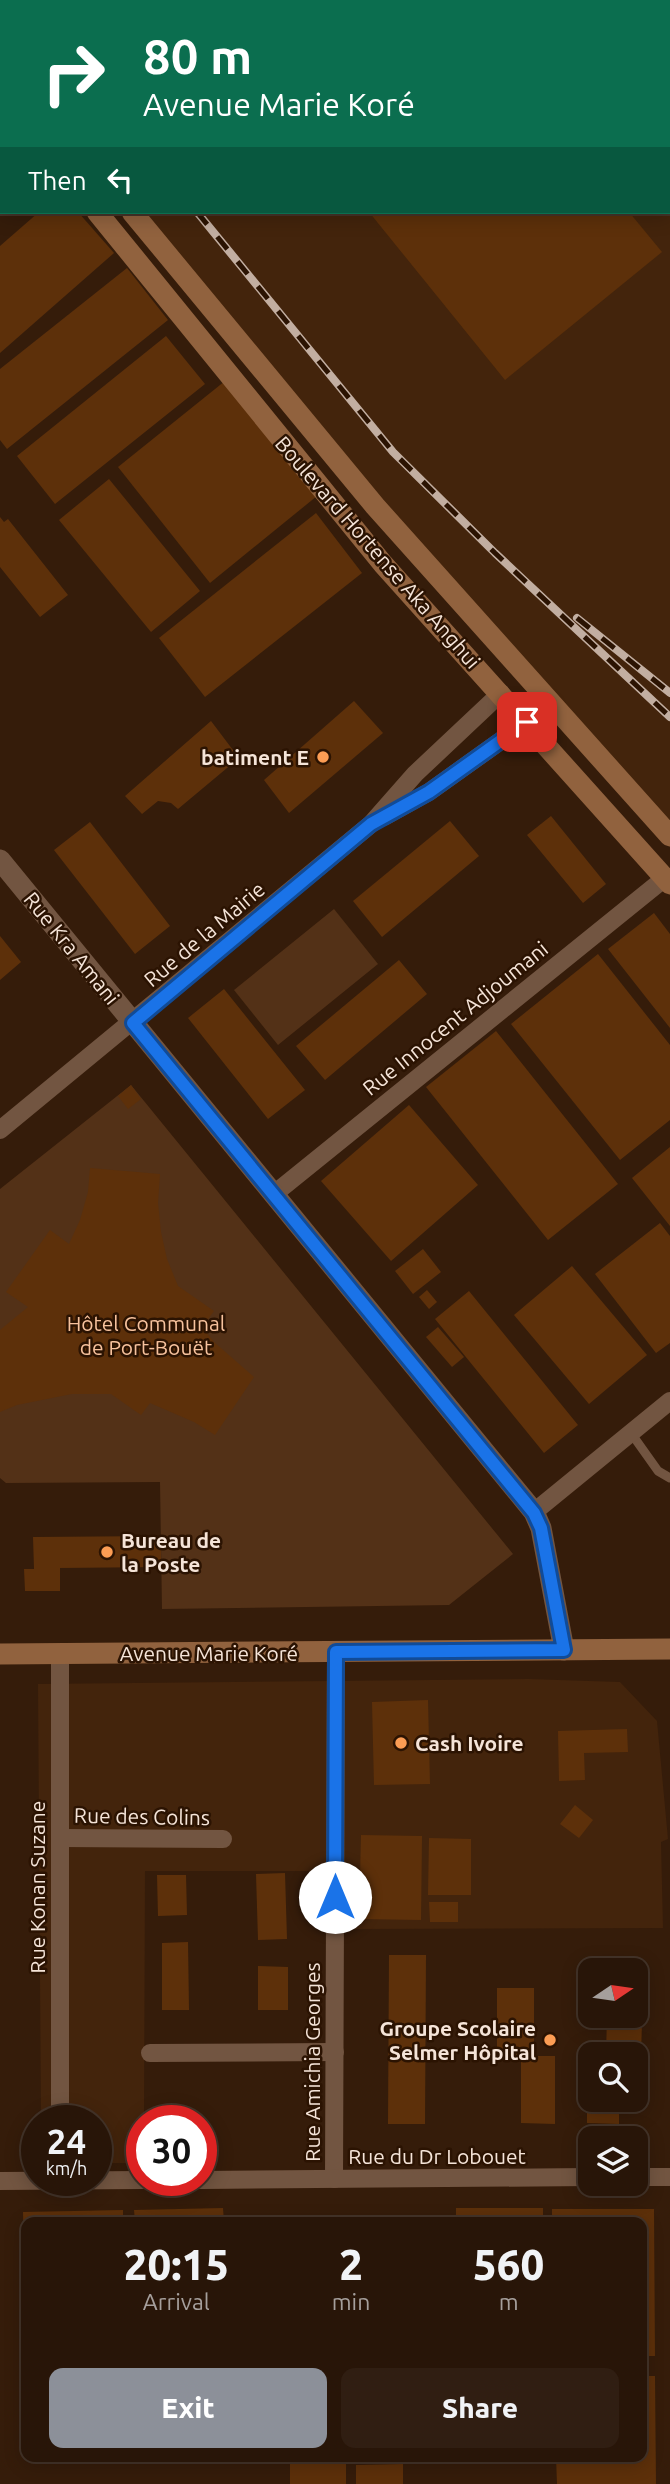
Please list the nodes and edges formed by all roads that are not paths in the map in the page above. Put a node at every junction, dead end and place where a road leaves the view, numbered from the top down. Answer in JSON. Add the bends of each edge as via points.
{"nodes":[{"id":1,"x":99,"y":214,"type":"edge"},
{"id":2,"x":134,"y":214,"type":"edge"},
{"id":3,"x":501,"y":694,"type":"junction"},
{"id":4,"x":527,"y":722,"type":"junction"},
{"id":5,"x":371,"y":824,"type":"junction"},
{"id":6,"x":670,"y":836,"type":"edge"},
{"id":7,"x":0,"y":860,"type":"edge"},
{"id":8,"x":668,"y":881,"type":"edge"},
{"id":9,"x":133,"y":1023,"type":"junction"},
{"id":10,"x":0,"y":1130,"type":"edge"},
{"id":11,"x":274,"y":1194,"type":"junction"},
{"id":12,"x":670,"y":1401,"type":"edge"},
{"id":13,"x":631,"y":1433,"type":"junction"},
{"id":14,"x":670,"y":1478,"type":"edge"},
{"id":15,"x":534,"y":1513,"type":"junction"},
{"id":16,"x":670,"y":1649,"type":"edge"},
{"id":17,"x":564,"y":1650,"type":"junction"},
{"id":18,"x":336,"y":1652,"type":"junction"},
{"id":19,"x":0,"y":1654,"type":"edge"},
{"id":20,"x":60,"y":1654,"type":"junction"},
{"id":21,"x":60,"y":1838,"type":"junction"},
{"id":22,"x":223,"y":1839,"type":"dead end"},
{"id":23,"x":335,"y":2052,"type":"junction"},
{"id":24,"x":149,"y":2053,"type":"dead end"},
{"id":25,"x":60,"y":2105,"type":"edge"},
{"id":26,"x":578,"y":2177,"type":"edge"},
{"id":27,"x":648,"y":2177,"type":"edge"},
{"id":28,"x":670,"y":2177,"type":"edge"},
{"id":29,"x":334,"y":2179,"type":"junction"},
{"id":30,"x":217,"y":2180,"type":"edge"},
{"id":31,"x":0,"y":2181,"type":"edge"},
{"id":32,"x":21,"y":2181,"type":"edge"}],
"edges":[{"from":1,"to":3,"type":"main road","name":"Boulevard Hortense Aka Anghui","via":[[375,554]]},
{"from":2,"to":6,"type":"main road","name":"Boulevard Hortense Aka Anghui","via":[[375,506]]},
{"from":3,"to":4,"type":"main road","name":"Boulevard Hortense Aka Anghui"},
{"from":3,"to":5,"type":"street","name":"Rue de la Mairie","via":[[415,774]]},
{"from":4,"to":5,"type":"street","name":"Rue de la Mairie","via":[[429,792]]},
{"from":4,"to":8,"type":"main road","name":"Boulevard Hortense Aka Anghui"},
{"from":5,"to":9,"type":"street","name":"Rue de la Mairie"},
{"from":7,"to":9,"type":"street","name":"Rue Kra Amani"},
{"from":8,"to":11,"type":"street","name":"Rue Innocent Adjoumani"},
{"from":9,"to":10,"type":"street","name":"Rue de la Mairie"},
{"from":9,"to":11,"type":"street","name":"Rue Kra Amani"},
{"from":11,"to":15,"type":"street","name":"Rue Kra Amani"},
{"from":12,"to":13,"type":"street"},
{"from":13,"to":14,"type":"lane","via":[[658,1471]]},
{"from":13,"to":15,"type":"street"},
{"from":15,"to":17,"type":"street","name":"Rue Kra Amani","via":[[541,1528]]},
{"from":16,"to":17,"type":"main road","name":"Avenue Marie Koré"},
{"from":17,"to":18,"type":"main road","name":"Avenue Marie Koré"},
{"from":18,"to":20,"type":"main road","name":"Avenue Marie Koré"},
{"from":18,"to":23,"type":"street","name":"Rue Amichia Georges"},
{"from":19,"to":20,"type":"main road","name":"Avenue Marie Koré"},
{"from":20,"to":21,"type":"street","name":"Rue Konan Suzane"},
{"from":21,"to":22,"type":"street","name":"Rue des Colins"},
{"from":21,"to":25,"type":"street","name":"Rue Konan Suzane"},
{"from":23,"to":24,"type":"street"},
{"from":23,"to":29,"type":"street","name":"Rue Amichia Georges"},
{"from":26,"to":29,"type":"street","name":"Rue du Dr Lobouet"},
{"from":27,"to":28,"type":"street"},
{"from":29,"to":30,"type":"street","name":"Rue du Dr Lobouet"},
{"from":31,"to":32,"type":"street"}]}
